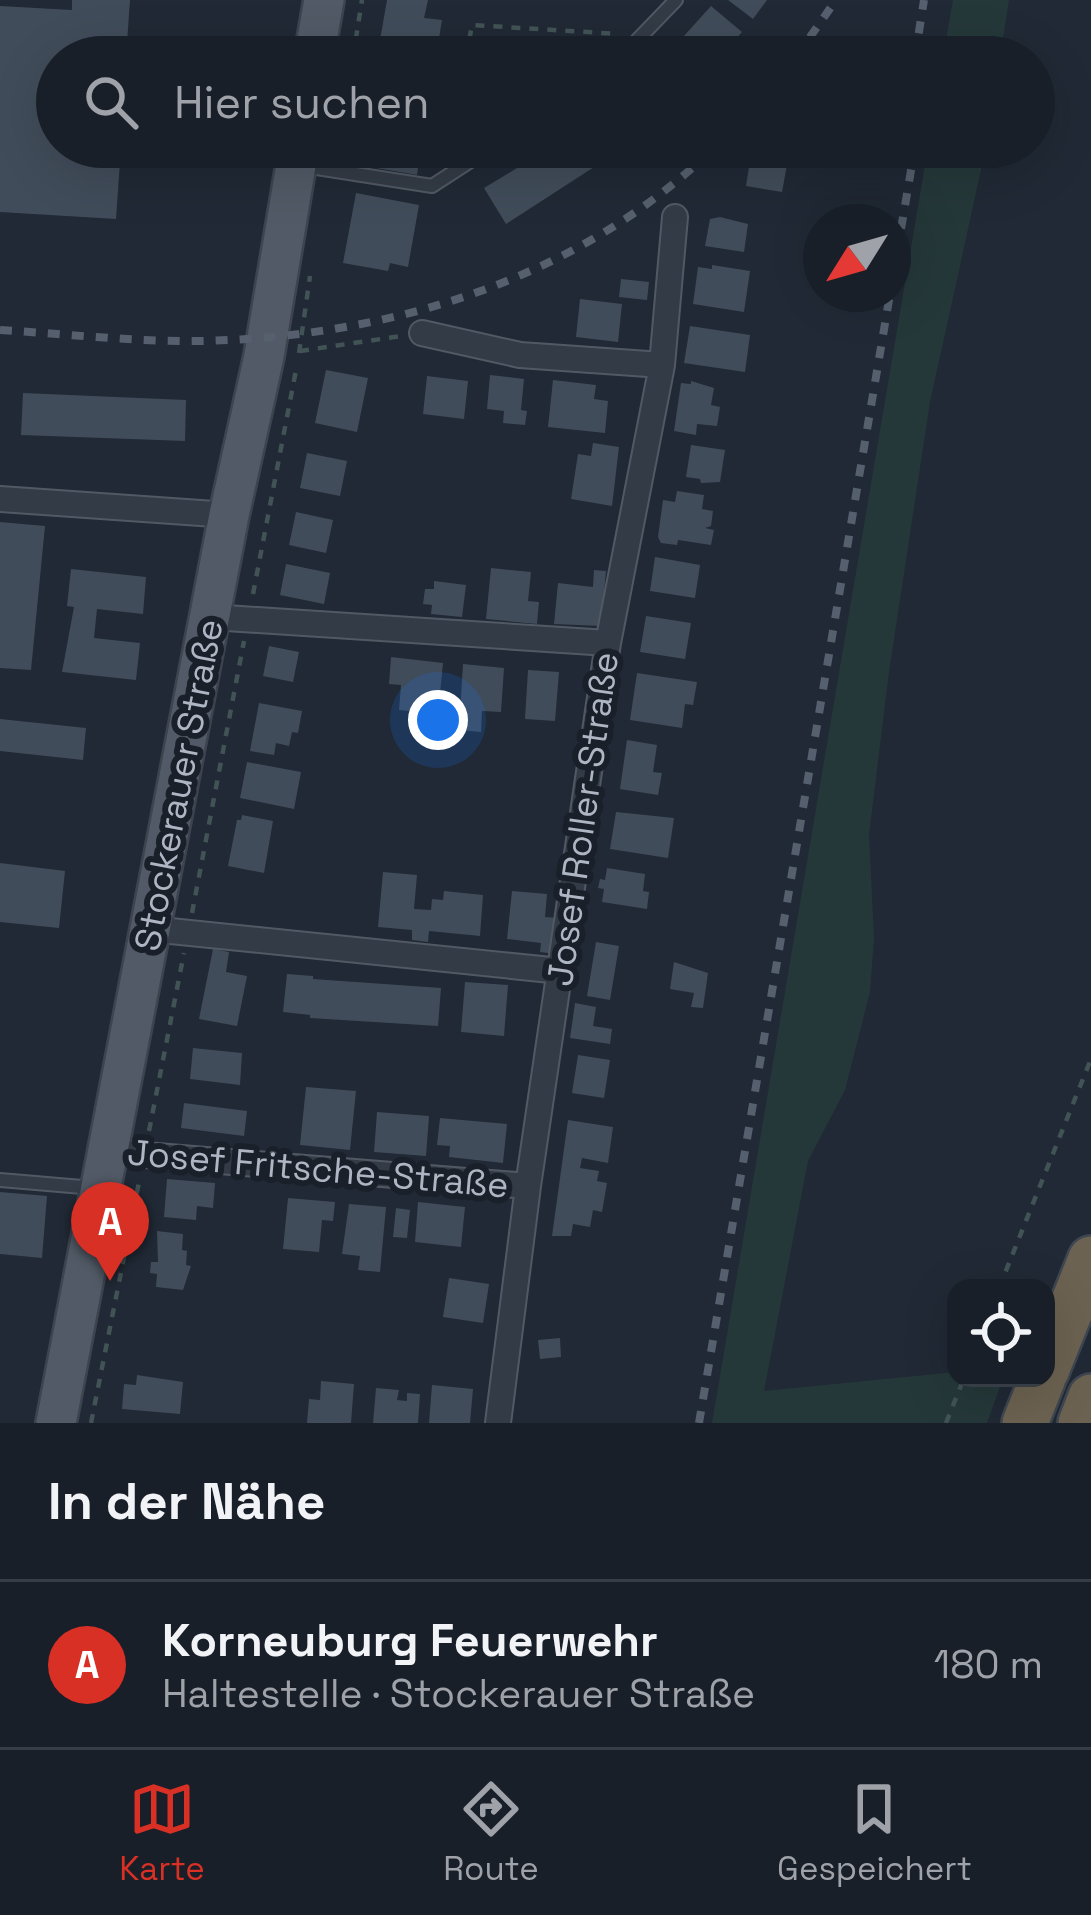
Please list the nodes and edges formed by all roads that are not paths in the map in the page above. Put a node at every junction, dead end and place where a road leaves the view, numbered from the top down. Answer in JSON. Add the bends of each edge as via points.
{"nodes":[{"id":1,"x":324,"y":0,"type":"edge"},
{"id":2,"x":676,"y":0,"type":"edge"},
{"id":3,"x":318,"y":36,"type":"edge"},
{"id":4,"x":644,"y":36,"type":"edge"},
{"id":5,"x":297,"y":168,"type":"edge"},
{"id":6,"x":352,"y":168,"type":"edge"},
{"id":7,"x":460,"y":168,"type":"edge"},
{"id":8,"x":675,"y":217,"type":"dead end"},
{"id":9,"x":422,"y":333,"type":"road end"},
{"id":10,"x":662,"y":365,"type":"junction"},
{"id":11,"x":0,"y":500,"type":"edge"},
{"id":12,"x":229,"y":515,"type":"junction"},
{"id":13,"x":229,"y":618,"type":"junction"},
{"id":14,"x":608,"y":643,"type":"junction"},
{"id":15,"x":170,"y":931,"type":"junction"},
{"id":16,"x":561,"y":971,"type":"junction"},
{"id":17,"x":118,"y":1165,"type":"junction"},
{"id":18,"x":0,"y":1180,"type":"edge"},
{"id":19,"x":528,"y":1186,"type":"junction"},
{"id":20,"x":1091,"y":1259,"type":"edge"},
{"id":21,"x":1055,"y":1349,"type":"edge"},
{"id":22,"x":1040,"y":1387,"type":"edge"},
{"id":23,"x":1091,"y":1397,"type":"edge"},
{"id":24,"x":56,"y":1423,"type":"edge"},
{"id":25,"x":498,"y":1423,"type":"edge"},
{"id":26,"x":1025,"y":1423,"type":"edge"},
{"id":27,"x":1081,"y":1423,"type":"edge"}],
"edges":[{"from":1,"to":3,"type":"main road"},
{"from":2,"to":4,"type":"lane"},
{"from":5,"to":12,"type":"main road","name":"Stockerauer Straße","via":[[282,354]]},
{"from":6,"to":7,"type":"lane","via":[[432,186]]},
{"from":8,"to":10,"type":"street","name":"Josef Roller-Straße"},
{"from":9,"to":10,"type":"street","via":[[520,355]]},
{"from":10,"to":14,"type":"street","name":"Josef Roller-Straße"},
{"from":11,"to":12,"type":"street"},
{"from":12,"to":13,"type":"main road","name":"Stockerauer Straße"},
{"from":13,"to":14,"type":"street"},
{"from":13,"to":15,"type":"main road","name":"Stockerauer Straße"},
{"from":14,"to":16,"type":"street","name":"Josef Roller-Straße"},
{"from":15,"to":16,"type":"street"},
{"from":15,"to":17,"type":"main road","name":"Stockerauer Straße"},
{"from":16,"to":19,"type":"street","name":"Josef Roller-Straße"},
{"from":17,"to":18,"type":"lane"},
{"from":17,"to":19,"type":"street","name":"Josef Fritsche-Straße"},
{"from":17,"to":24,"type":"main road","name":"Stockerauer Straße"},
{"from":19,"to":25,"type":"street","name":"Josef Roller-Straße"},
{"from":20,"to":21,"type":"highway"},
{"from":22,"to":26,"type":"highway"},
{"from":23,"to":27,"type":"highway"}]}
